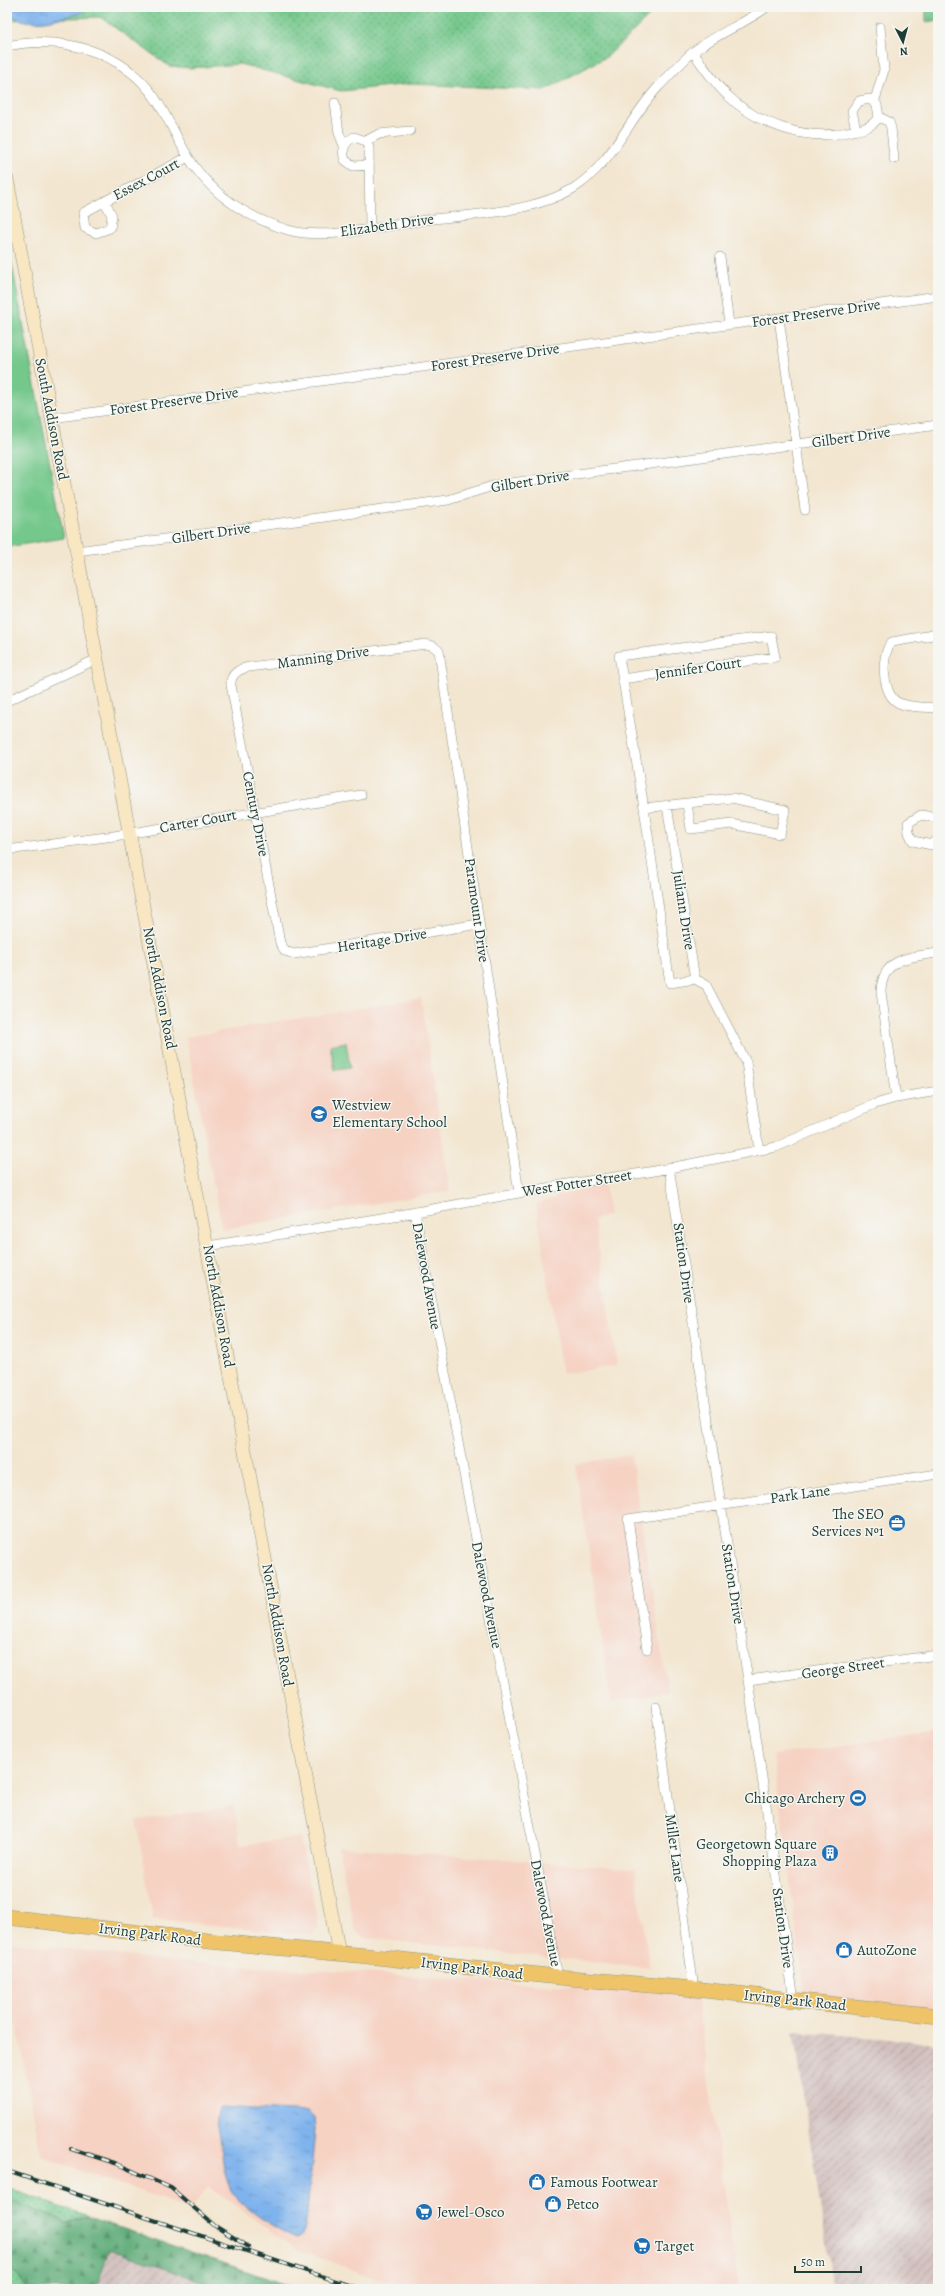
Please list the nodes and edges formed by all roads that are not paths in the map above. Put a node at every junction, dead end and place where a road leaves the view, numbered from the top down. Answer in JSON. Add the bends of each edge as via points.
{"nodes":[{"id":1,"x":767,"y":7,"type":"edge"},
{"id":2,"x":880,"y":27,"type":"dead end"},
{"id":3,"x":7,"y":46,"type":"edge"},
{"id":4,"x":693,"y":52,"type":"junction"},
{"id":5,"x":335,"y":103,"type":"dead end"},
{"id":6,"x":874,"y":103,"type":"junction"},
{"id":7,"x":879,"y":117,"type":"junction"},
{"id":8,"x":856,"y":130,"type":"junction"},
{"id":9,"x":410,"y":131,"type":"dead end"},
{"id":10,"x":366,"y":141,"type":"junction"},
{"id":11,"x":344,"y":146,"type":"junction"},
{"id":12,"x":188,"y":157,"type":"junction"},
{"id":13,"x":894,"y":159,"type":"dead end"},
{"id":14,"x":369,"y":165,"type":"junction"},
{"id":15,"x":7,"y":179,"type":"edge"},
{"id":16,"x":105,"y":202,"type":"dead end"},
{"id":17,"x":370,"y":228,"type":"junction"},
{"id":18,"x":720,"y":257,"type":"dead end"},
{"id":19,"x":938,"y":296,"type":"edge"},
{"id":20,"x":780,"y":318,"type":"junction"},
{"id":21,"x":729,"y":324,"type":"junction"},
{"id":22,"x":52,"y":418,"type":"junction"},
{"id":23,"x":938,"y":424,"type":"edge"},
{"id":24,"x":796,"y":444,"type":"junction"},
{"id":25,"x":805,"y":510,"type":"dead end"},
{"id":26,"x":77,"y":551,"type":"junction"},
{"id":27,"x":938,"y":634,"type":"edge"},
{"id":28,"x":416,"y":645,"type":"joint"},
{"id":29,"x":97,"y":659,"type":"junction"},
{"id":30,"x":232,"y":676,"type":"joint"},
{"id":31,"x":622,"y":679,"type":"junction"},
{"id":32,"x":7,"y":701,"type":"edge"},
{"id":33,"x":938,"y":708,"type":"edge"},
{"id":34,"x":361,"y":795,"type":"dead end"},
{"id":35,"x":687,"y":804,"type":"junction"},
{"id":36,"x":666,"y":806,"type":"junction"},
{"id":37,"x":644,"y":808,"type":"junction"},
{"id":38,"x":255,"y":812,"type":"junction"},
{"id":39,"x":938,"y":818,"type":"edge"},
{"id":40,"x":131,"y":833,"type":"junction"},
{"id":41,"x":938,"y":839,"type":"edge"},
{"id":42,"x":7,"y":850,"type":"edge"},
{"id":43,"x":479,"y":924,"type":"junction"},
{"id":44,"x":285,"y":951,"type":"joint"},
{"id":45,"x":938,"y":953,"type":"edge"},
{"id":46,"x":695,"y":979,"type":"junction"},
{"id":47,"x":938,"y":1091,"type":"edge"},
{"id":48,"x":896,"y":1098,"type":"junction"},
{"id":49,"x":759,"y":1150,"type":"junction"},
{"id":50,"x":669,"y":1167,"type":"junction"},
{"id":51,"x":519,"y":1193,"type":"junction"},
{"id":52,"x":415,"y":1212,"type":"junction"},
{"id":53,"x":208,"y":1246,"type":"junction"},
{"id":54,"x":938,"y":1474,"type":"edge"},
{"id":55,"x":721,"y":1505,"type":"junction"},
{"id":56,"x":647,"y":1649,"type":"dead end"},
{"id":57,"x":938,"y":1655,"type":"edge"},
{"id":58,"x":748,"y":1680,"type":"junction"},
{"id":59,"x":656,"y":1707,"type":"dead end"},
{"id":60,"x":7,"y":1917,"type":"edge"},
{"id":61,"x":339,"y":1954,"type":"junction"},
{"id":62,"x":558,"y":1977,"type":"junction"},
{"id":63,"x":694,"y":1989,"type":"junction"},
{"id":64,"x":794,"y":2000,"type":"junction"},
{"id":65,"x":938,"y":2016,"type":"edge"}],
"edges":[{"from":1,"to":4,"type":"street","name":"Elizabeth Drive"},
{"from":2,"to":6,"type":"street","via":[[884,70]]},
{"from":3,"to":12,"type":"street","name":"Elizabeth Drive","via":[[33,42],[79,46],[130,71],[145,84],[157,100]]},
{"from":4,"to":8,"type":"street","via":[[726,94],[748,111],[769,122],[801,134],[840,134]]},
{"from":4,"to":17,"type":"street","name":"Elizabeth Drive","via":[[658,86],[595,171],[574,188],[529,206]]},
{"from":5,"to":11,"type":"street","via":[[339,133]]},
{"from":6,"to":7,"type":"street"},
{"from":6,"to":8,"type":"street","via":[[870,99],[859,101],[852,111]]},
{"from":7,"to":8,"type":"street","via":[[872,126]]},
{"from":7,"to":13,"type":"street","via":[[889,122]]},
{"from":9,"to":10,"type":"street","via":[[379,134]]},
{"from":10,"to":11,"type":"street","via":[[354,137]]},
{"from":10,"to":14,"type":"street","via":[[369,148]]},
{"from":11,"to":14,"type":"street","via":[[345,160],[353,166]]},
{"from":12,"to":16,"type":"street","name":"Essex Court"},
{"from":12,"to":17,"type":"street","name":"Elizabeth Drive","via":[[209,183],[249,216],[304,233],[337,233]]},
{"from":14,"to":17,"type":"street"},
{"from":15,"to":22,"type":"street","name":"South Addison Road"},
{"from":18,"to":21,"type":"street"},
{"from":19,"to":20,"type":"street","name":"Forest Preserve Drive"},
{"from":20,"to":21,"type":"street","name":"Forest Preserve Drive"},
{"from":20,"to":24,"type":"street"},
{"from":21,"to":22,"type":"street","name":"Forest Preserve Drive"},
{"from":22,"to":26,"type":"street","name":"South Addison Road"},
{"from":23,"to":24,"type":"street","name":"Gilbert Drive"},
{"from":24,"to":25,"type":"street"},
{"from":24,"to":26,"type":"street","name":"Gilbert Drive","via":[[496,485],[448,500]]},
{"from":26,"to":29,"type":"street","name":"South Addison Road"},
{"from":27,"to":33,"type":"street","via":[[897,640],[889,645],[884,654],[889,692],[895,700],[904,705]]},
{"from":28,"to":30,"type":"street","name":"Manning Drive","via":[[243,668]]},
{"from":28,"to":43,"type":"street","name":"Paramount Drive","via":[[433,646],[438,651]]},
{"from":29,"to":32,"type":"street"},
{"from":29,"to":40,"type":"street","name":"North Addison Road"},
{"from":30,"to":38,"type":"street","name":"Century Drive","via":[[231,686]]},
{"from":31,"to":31,"type":"street","name":"Jennifer Court","via":[[775,657],[771,636],[619,656]]},
{"from":31,"to":37,"type":"street"},
{"from":34,"to":38,"type":"street","name":"Carter Court"},
{"from":35,"to":35,"type":"street","via":[[732,798],[785,810],[780,834],[732,824],[691,829]]},
{"from":35,"to":36,"type":"street"},
{"from":36,"to":37,"type":"street"},
{"from":36,"to":46,"type":"street","name":"Juliann Drive"},
{"from":37,"to":46,"type":"street","via":[[670,983]]},
{"from":38,"to":40,"type":"street","name":"Carter Court"},
{"from":38,"to":44,"type":"street","name":"Century Drive","via":[[280,943]]},
{"from":39,"to":41,"type":"street","via":[[921,815],[908,823],[913,841],[932,845]]},
{"from":40,"to":42,"type":"street","name":"Carter Court"},
{"from":40,"to":53,"type":"street","name":"North Addison Road"},
{"from":43,"to":44,"type":"street","name":"Heritage Drive","via":[[294,954]]},
{"from":43,"to":51,"type":"street","name":"Paramount Drive"},
{"from":45,"to":48,"type":"street","via":[[900,960],[891,965],[883,977],[881,992]]},
{"from":46,"to":49,"type":"street","via":[[706,984],[746,1062]]},
{"from":47,"to":48,"type":"street","name":"West Potter Street"},
{"from":48,"to":49,"type":"street","name":"West Potter Street","via":[[875,1104],[776,1147]]},
{"from":49,"to":50,"type":"street","name":"West Potter Street"},
{"from":50,"to":51,"type":"street","name":"West Potter Street"},
{"from":50,"to":55,"type":"street","name":"Station Drive"},
{"from":51,"to":52,"type":"street","name":"West Potter Street"},
{"from":52,"to":53,"type":"street","name":"West Potter Street"},
{"from":52,"to":62,"type":"street","name":"Dalewood Avenue"},
{"from":53,"to":61,"type":"street","name":"North Addison Road"},
{"from":54,"to":55,"type":"street","name":"Park Lane"},
{"from":55,"to":56,"type":"street","name":"Park Lane","via":[[628,1519]]},
{"from":55,"to":58,"type":"street","name":"Station Drive"},
{"from":57,"to":58,"type":"street","name":"George Street"},
{"from":58,"to":64,"type":"street","name":"Station Drive"},
{"from":59,"to":63,"type":"street","name":"Miller Lane"},
{"from":60,"to":61,"type":"main road","name":"Irving Park Road"},
{"from":61,"to":62,"type":"main road","name":"Irving Park Road"},
{"from":62,"to":63,"type":"main road","name":"Irving Park Road"},
{"from":63,"to":64,"type":"main road","name":"Irving Park Road"},
{"from":64,"to":65,"type":"main road","name":"Irving Park Road"}]}
